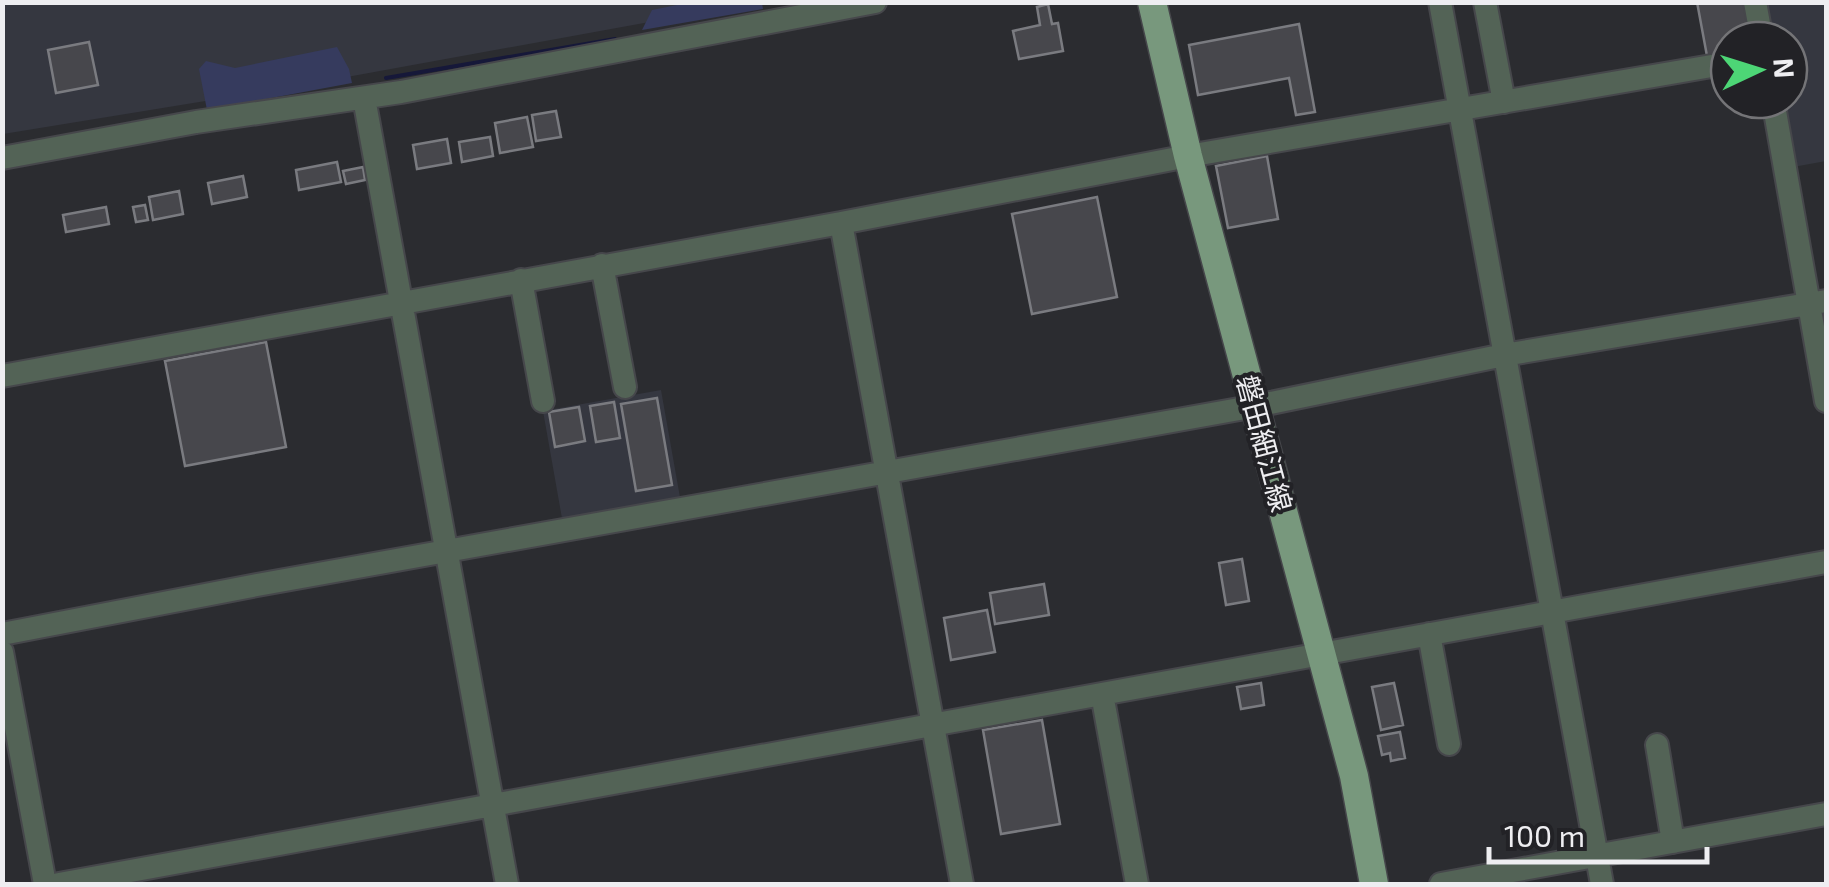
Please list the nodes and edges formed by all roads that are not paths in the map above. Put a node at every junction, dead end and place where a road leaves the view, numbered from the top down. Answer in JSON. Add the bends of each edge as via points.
{"nodes":[{"id":1,"x":875,"y":2,"type":"edge"},
{"id":2,"x":1152,"y":2,"type":"edge"},
{"id":3,"x":1440,"y":2,"type":"edge"},
{"id":4,"x":1485,"y":2,"type":"edge"},
{"id":5,"x":788,"y":11,"type":"edge"},
{"id":6,"x":1709,"y":66,"type":"edge"},
{"id":7,"x":364,"y":98,"type":"junction"},
{"id":8,"x":1504,"y":102,"type":"junction"},
{"id":9,"x":1458,"y":110,"type":"junction"},
{"id":10,"x":1777,"y":120,"type":"edge"},
{"id":11,"x":1188,"y":156,"type":"junction"},
{"id":12,"x":2,"y":158,"type":"edge"},
{"id":13,"x":841,"y":223,"type":"junction"},
{"id":14,"x":602,"y":266,"type":"junction"},
{"id":15,"x":520,"y":280,"type":"junction"},
{"id":16,"x":1818,"y":302,"type":"edge"},
{"id":17,"x":402,"y":303,"type":"junction"},
{"id":18,"x":1504,"y":355,"type":"junction"},
{"id":19,"x":2,"y":376,"type":"edge"},
{"id":20,"x":624,"y":387,"type":"dead end"},
{"id":21,"x":544,"y":401,"type":"dead end"},
{"id":22,"x":1826,"y":401,"type":"edge"},
{"id":23,"x":1256,"y":406,"type":"junction"},
{"id":24,"x":886,"y":472,"type":"junction"},
{"id":25,"x":446,"y":552,"type":"junction"},
{"id":26,"x":1826,"y":562,"type":"edge"},
{"id":27,"x":1552,"y":612,"type":"junction"},
{"id":28,"x":2,"y":634,"type":"edge"},
{"id":29,"x":1428,"y":634,"type":"junction"},
{"id":30,"x":2,"y":652,"type":"edge"},
{"id":31,"x":1321,"y":654,"type":"junction"},
{"id":32,"x":1102,"y":694,"type":"junction"},
{"id":33,"x":932,"y":725,"type":"junction"},
{"id":34,"x":1449,"y":744,"type":"dead end"},
{"id":35,"x":1657,"y":745,"type":"dead end"},
{"id":36,"x":492,"y":806,"type":"junction"},
{"id":37,"x":1826,"y":814,"type":"edge"},
{"id":38,"x":1673,"y":842,"type":"junction"},
{"id":39,"x":1598,"y":856,"type":"junction"},
{"id":40,"x":45,"y":884,"type":"edge"},
{"id":41,"x":59,"y":884,"type":"edge"},
{"id":42,"x":507,"y":884,"type":"edge"},
{"id":43,"x":962,"y":884,"type":"edge"},
{"id":44,"x":1137,"y":884,"type":"edge"},
{"id":45,"x":1374,"y":884,"type":"edge"},
{"id":46,"x":1440,"y":884,"type":"edge"},
{"id":47,"x":1602,"y":884,"type":"edge"}],
"edges":[{"from":1,"to":5,"type":"street"},
{"from":2,"to":11,"type":"main road","name":"磐田細江線"},
{"from":3,"to":9,"type":"street"},
{"from":4,"to":8,"type":"street"},
{"from":5,"to":7,"type":"street"},
{"from":6,"to":8,"type":"street"},
{"from":7,"to":12,"type":"street"},
{"from":7,"to":17,"type":"street"},
{"from":8,"to":9,"type":"street"},
{"from":9,"to":11,"type":"street"},
{"from":9,"to":18,"type":"street"},
{"from":10,"to":16,"type":"street"},
{"from":11,"to":13,"type":"street"},
{"from":11,"to":23,"type":"main road","name":"磐田細江線"},
{"from":13,"to":14,"type":"street"},
{"from":13,"to":24,"type":"street"},
{"from":14,"to":15,"type":"street"},
{"from":14,"to":20,"type":"street"},
{"from":15,"to":17,"type":"street"},
{"from":15,"to":21,"type":"street"},
{"from":16,"to":18,"type":"street"},
{"from":16,"to":22,"type":"street"},
{"from":17,"to":19,"type":"street"},
{"from":17,"to":25,"type":"street"},
{"from":18,"to":23,"type":"street"},
{"from":18,"to":27,"type":"street"},
{"from":23,"to":24,"type":"street"},
{"from":23,"to":31,"type":"main road","name":"磐田細江線"},
{"from":24,"to":25,"type":"street"},
{"from":24,"to":33,"type":"street"},
{"from":25,"to":28,"type":"street"},
{"from":25,"to":36,"type":"street"},
{"from":26,"to":27,"type":"street"},
{"from":27,"to":29,"type":"street"},
{"from":27,"to":39,"type":"street"},
{"from":29,"to":31,"type":"street"},
{"from":29,"to":34,"type":"street"},
{"from":30,"to":40,"type":"street"},
{"from":31,"to":32,"type":"street"},
{"from":31,"to":45,"type":"main road","name":"磐田細江線"},
{"from":32,"to":33,"type":"street"},
{"from":32,"to":44,"type":"street"},
{"from":33,"to":36,"type":"street"},
{"from":33,"to":43,"type":"street"},
{"from":35,"to":38,"type":"street"},
{"from":36,"to":41,"type":"street"},
{"from":36,"to":42,"type":"street"},
{"from":37,"to":38,"type":"street"},
{"from":38,"to":39,"type":"street"},
{"from":39,"to":46,"type":"street"},
{"from":39,"to":47,"type":"street"}]}
